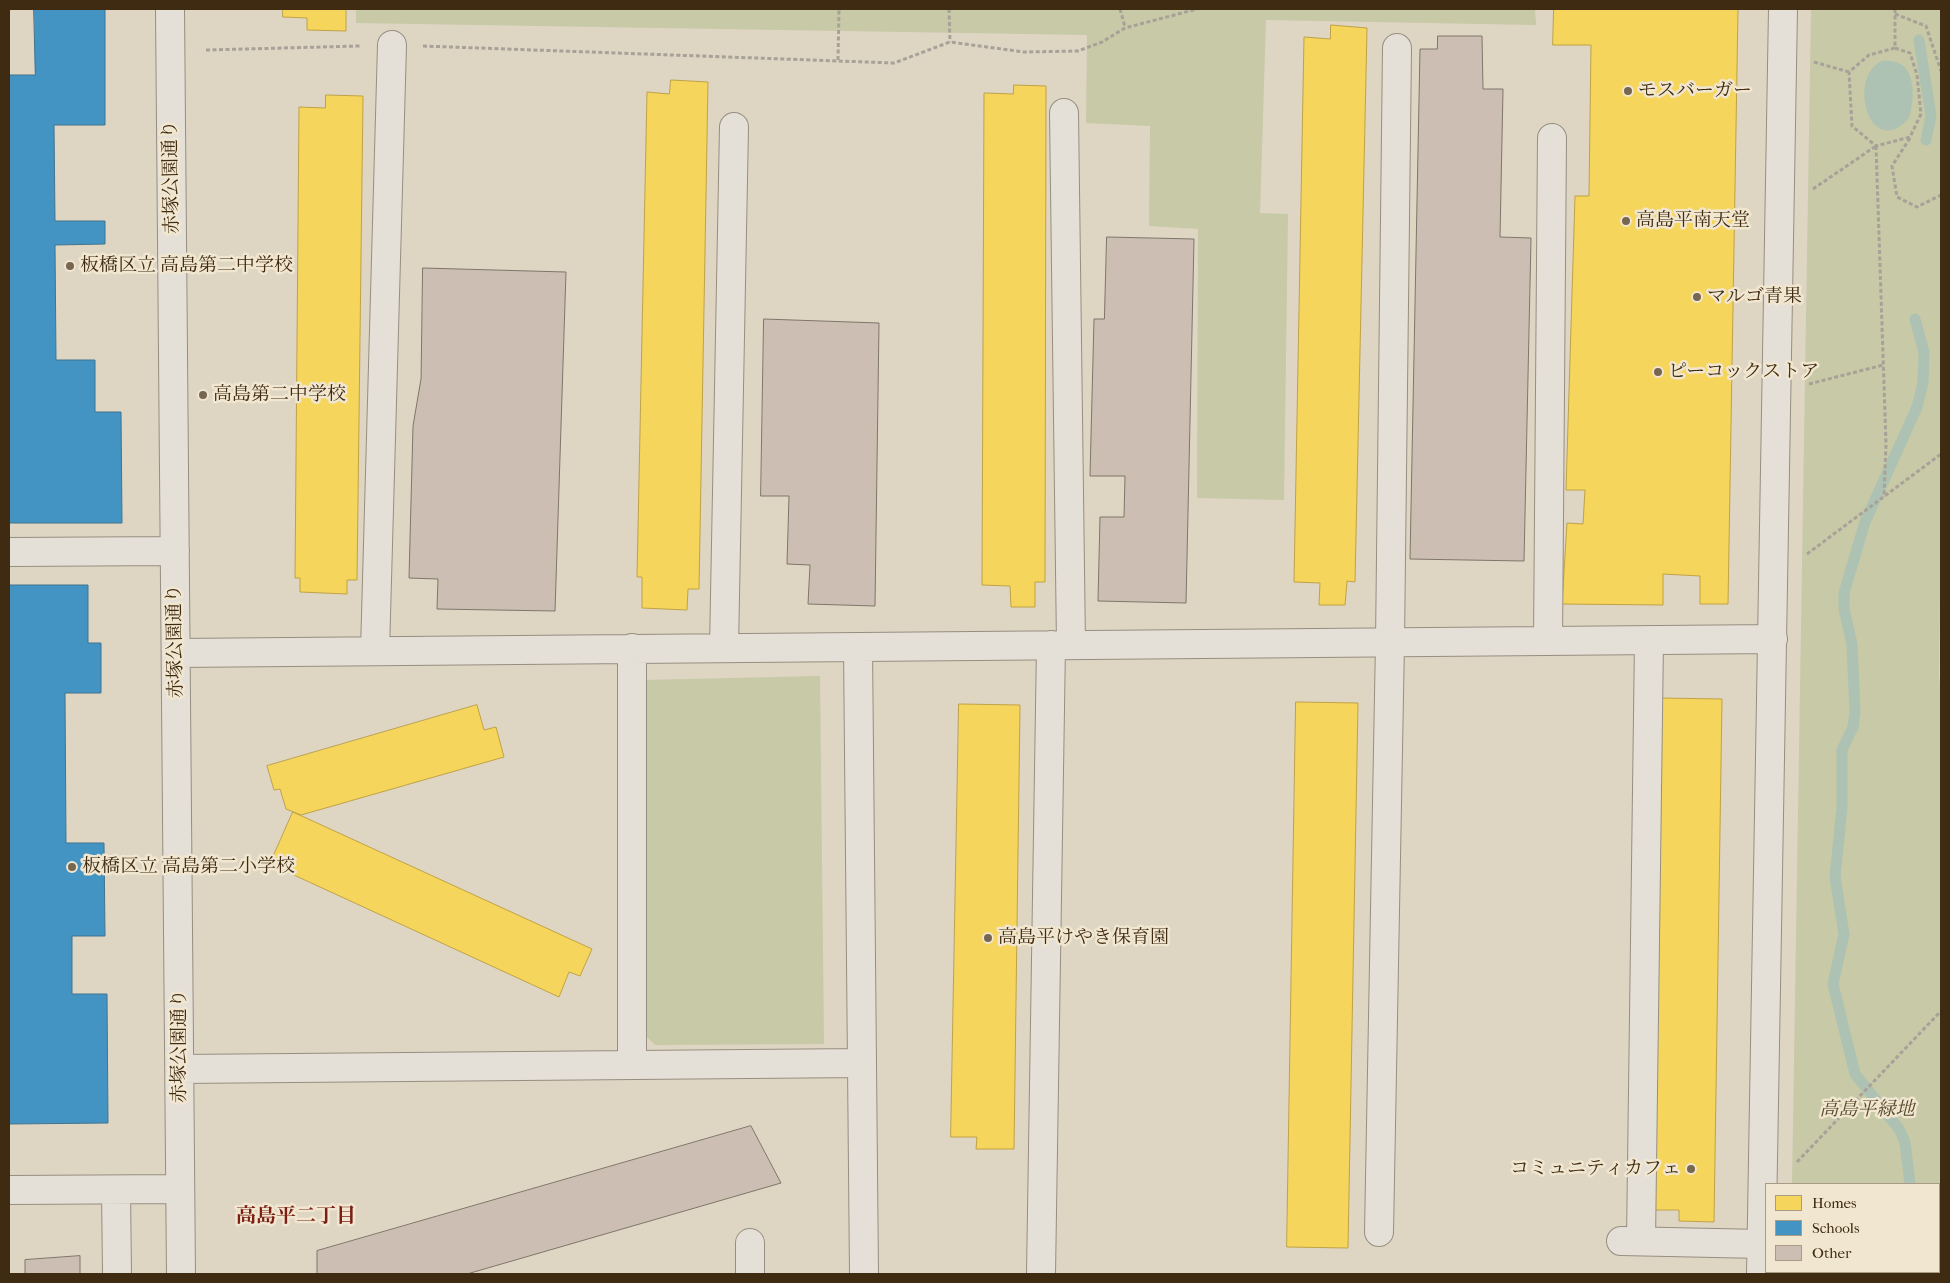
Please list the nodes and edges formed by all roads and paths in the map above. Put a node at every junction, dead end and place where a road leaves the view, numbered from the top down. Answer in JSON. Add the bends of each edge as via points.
{"nodes":[{"id":1,"x":170,"y":9,"type":"edge"},
{"id":2,"x":839,"y":9,"type":"edge"},
{"id":3,"x":949,"y":9,"type":"edge"},
{"id":4,"x":1120,"y":9,"type":"edge"},
{"id":5,"x":1197,"y":9,"type":"edge"},
{"id":6,"x":1783,"y":9,"type":"edge"},
{"id":7,"x":1895,"y":9,"type":"edge"},
{"id":8,"x":1895,"y":14,"type":"junction"},
{"id":9,"x":1125,"y":28,"type":"junction"},
{"id":10,"x":950,"y":42,"type":"junction"},
{"id":11,"x":392,"y":45,"type":"junction"},
{"id":12,"x":1397,"y":48,"type":"dead end"},
{"id":13,"x":1895,"y":48,"type":"junction"},
{"id":14,"x":206,"y":50,"type":"dead end"},
{"id":15,"x":838,"y":60,"type":"junction"},
{"id":16,"x":1941,"y":71,"type":"edge"},
{"id":17,"x":1064,"y":113,"type":"dead end"},
{"id":18,"x":734,"y":127,"type":"dead end"},
{"id":19,"x":1910,"y":137,"type":"junction"},
{"id":20,"x":1552,"y":138,"type":"dead end"},
{"id":21,"x":1876,"y":146,"type":"junction"},
{"id":22,"x":1941,"y":195,"type":"edge"},
{"id":23,"x":1780,"y":201,"type":"junction"},
{"id":24,"x":1883,"y":365,"type":"junction"},
{"id":25,"x":1776,"y":393,"type":"junction"},
{"id":26,"x":1941,"y":454,"type":"edge"},
{"id":27,"x":1884,"y":497,"type":"junction"},
{"id":28,"x":175,"y":551,"type":"junction"},
{"id":29,"x":9,"y":552,"type":"edge"},
{"id":30,"x":1774,"y":578,"type":"junction"},
{"id":31,"x":1773,"y":639,"type":"junction"},
{"id":32,"x":1649,"y":640,"type":"junction"},
{"id":33,"x":1548,"y":641,"type":"junction"},
{"id":34,"x":1390,"y":642,"type":"junction"},
{"id":35,"x":1061,"y":645,"type":"junction"},
{"id":36,"x":858,"y":647,"type":"junction"},
{"id":37,"x":632,"y":648,"type":"junction"},
{"id":38,"x":724,"y":648,"type":"junction"},
{"id":39,"x":375,"y":651,"type":"junction"},
{"id":40,"x":176,"y":653,"type":"junction"},
{"id":41,"x":1941,"y":1011,"type":"edge"},
{"id":42,"x":861,"y":1063,"type":"junction"},
{"id":43,"x":632,"y":1065,"type":"junction"},
{"id":44,"x":180,"y":1069,"type":"junction"},
{"id":45,"x":1796,"y":1162,"type":"dead end"},
{"id":46,"x":180,"y":1189,"type":"junction"},
{"id":47,"x":9,"y":1190,"type":"edge"},
{"id":48,"x":116,"y":1190,"type":"junction"},
{"id":49,"x":1379,"y":1232,"type":"dead end"},
{"id":50,"x":750,"y":1243,"type":"dead end"},
{"id":51,"x":1762,"y":1244,"type":"junction"},
{"id":52,"x":117,"y":1274,"type":"edge"},
{"id":53,"x":181,"y":1274,"type":"edge"},
{"id":54,"x":750,"y":1274,"type":"edge"},
{"id":55,"x":864,"y":1274,"type":"edge"},
{"id":56,"x":1041,"y":1274,"type":"edge"},
{"id":57,"x":1761,"y":1274,"type":"edge"}],
"edges":[{"from":1,"to":28,"type":"street","name":"赤塚公園通り"},
{"from":2,"to":15,"type":"path"},
{"from":3,"to":10,"type":"path"},
{"from":4,"to":9,"type":"path"},
{"from":5,"to":9,"type":"path"},
{"from":6,"to":23,"type":"street"},
{"from":7,"to":8,"type":"path"},
{"from":8,"to":13,"type":"path"},
{"from":8,"to":16,"type":"path","via":[[1926,26]]},
{"from":9,"to":10,"type":"path","via":[[1078,51],[1024,52]]},
{"from":10,"to":15,"type":"path","via":[[894,63],[864,64]]},
{"from":11,"to":14,"type":"path"},
{"from":11,"to":15,"type":"path"},
{"from":11,"to":39,"type":"street"},
{"from":12,"to":34,"type":"street"},
{"from":13,"to":19,"type":"path","via":[[1910,53],[1917,75],[1920,114]]},
{"from":13,"to":21,"type":"path","via":[[1869,55],[1849,72],[1852,126]]},
{"from":17,"to":35,"type":"street"},
{"from":18,"to":38,"type":"street"},
{"from":19,"to":21,"type":"path"},
{"from":19,"to":22,"type":"path","via":[[1892,166],[1897,197],[1917,206]]},
{"from":20,"to":33,"type":"street"},
{"from":21,"to":23,"type":"path","via":[[1808,192]]},
{"from":21,"to":24,"type":"path"},
{"from":23,"to":25,"type":"street"},
{"from":24,"to":25,"type":"path"},
{"from":24,"to":27,"type":"path"},
{"from":25,"to":30,"type":"street"},
{"from":26,"to":27,"type":"path"},
{"from":27,"to":30,"type":"path"},
{"from":28,"to":29,"type":"street"},
{"from":28,"to":40,"type":"street","name":"赤塚公園通り"},
{"from":30,"to":31,"type":"street"},
{"from":31,"to":32,"type":"street"},
{"from":31,"to":51,"type":"street"},
{"from":32,"to":33,"type":"street"},
{"from":32,"to":51,"type":"street","via":[[1631,1241]]},
{"from":33,"to":34,"type":"street"},
{"from":34,"to":35,"type":"street"},
{"from":34,"to":49,"type":"street"},
{"from":35,"to":36,"type":"street"},
{"from":35,"to":56,"type":"street"},
{"from":36,"to":38,"type":"street"},
{"from":36,"to":42,"type":"street"},
{"from":37,"to":38,"type":"street"},
{"from":37,"to":39,"type":"street"},
{"from":37,"to":43,"type":"street"},
{"from":39,"to":40,"type":"street"},
{"from":40,"to":44,"type":"street","name":"赤塚公園通り"},
{"from":41,"to":45,"type":"path"},
{"from":42,"to":43,"type":"street"},
{"from":42,"to":55,"type":"street"},
{"from":43,"to":44,"type":"street"},
{"from":44,"to":46,"type":"street","name":"赤塚公園通り"},
{"from":46,"to":48,"type":"street"},
{"from":46,"to":53,"type":"street","name":"赤塚公園通り"},
{"from":47,"to":48,"type":"street"},
{"from":48,"to":52,"type":"street"},
{"from":50,"to":54,"type":"street"},
{"from":51,"to":57,"type":"street"}]}
